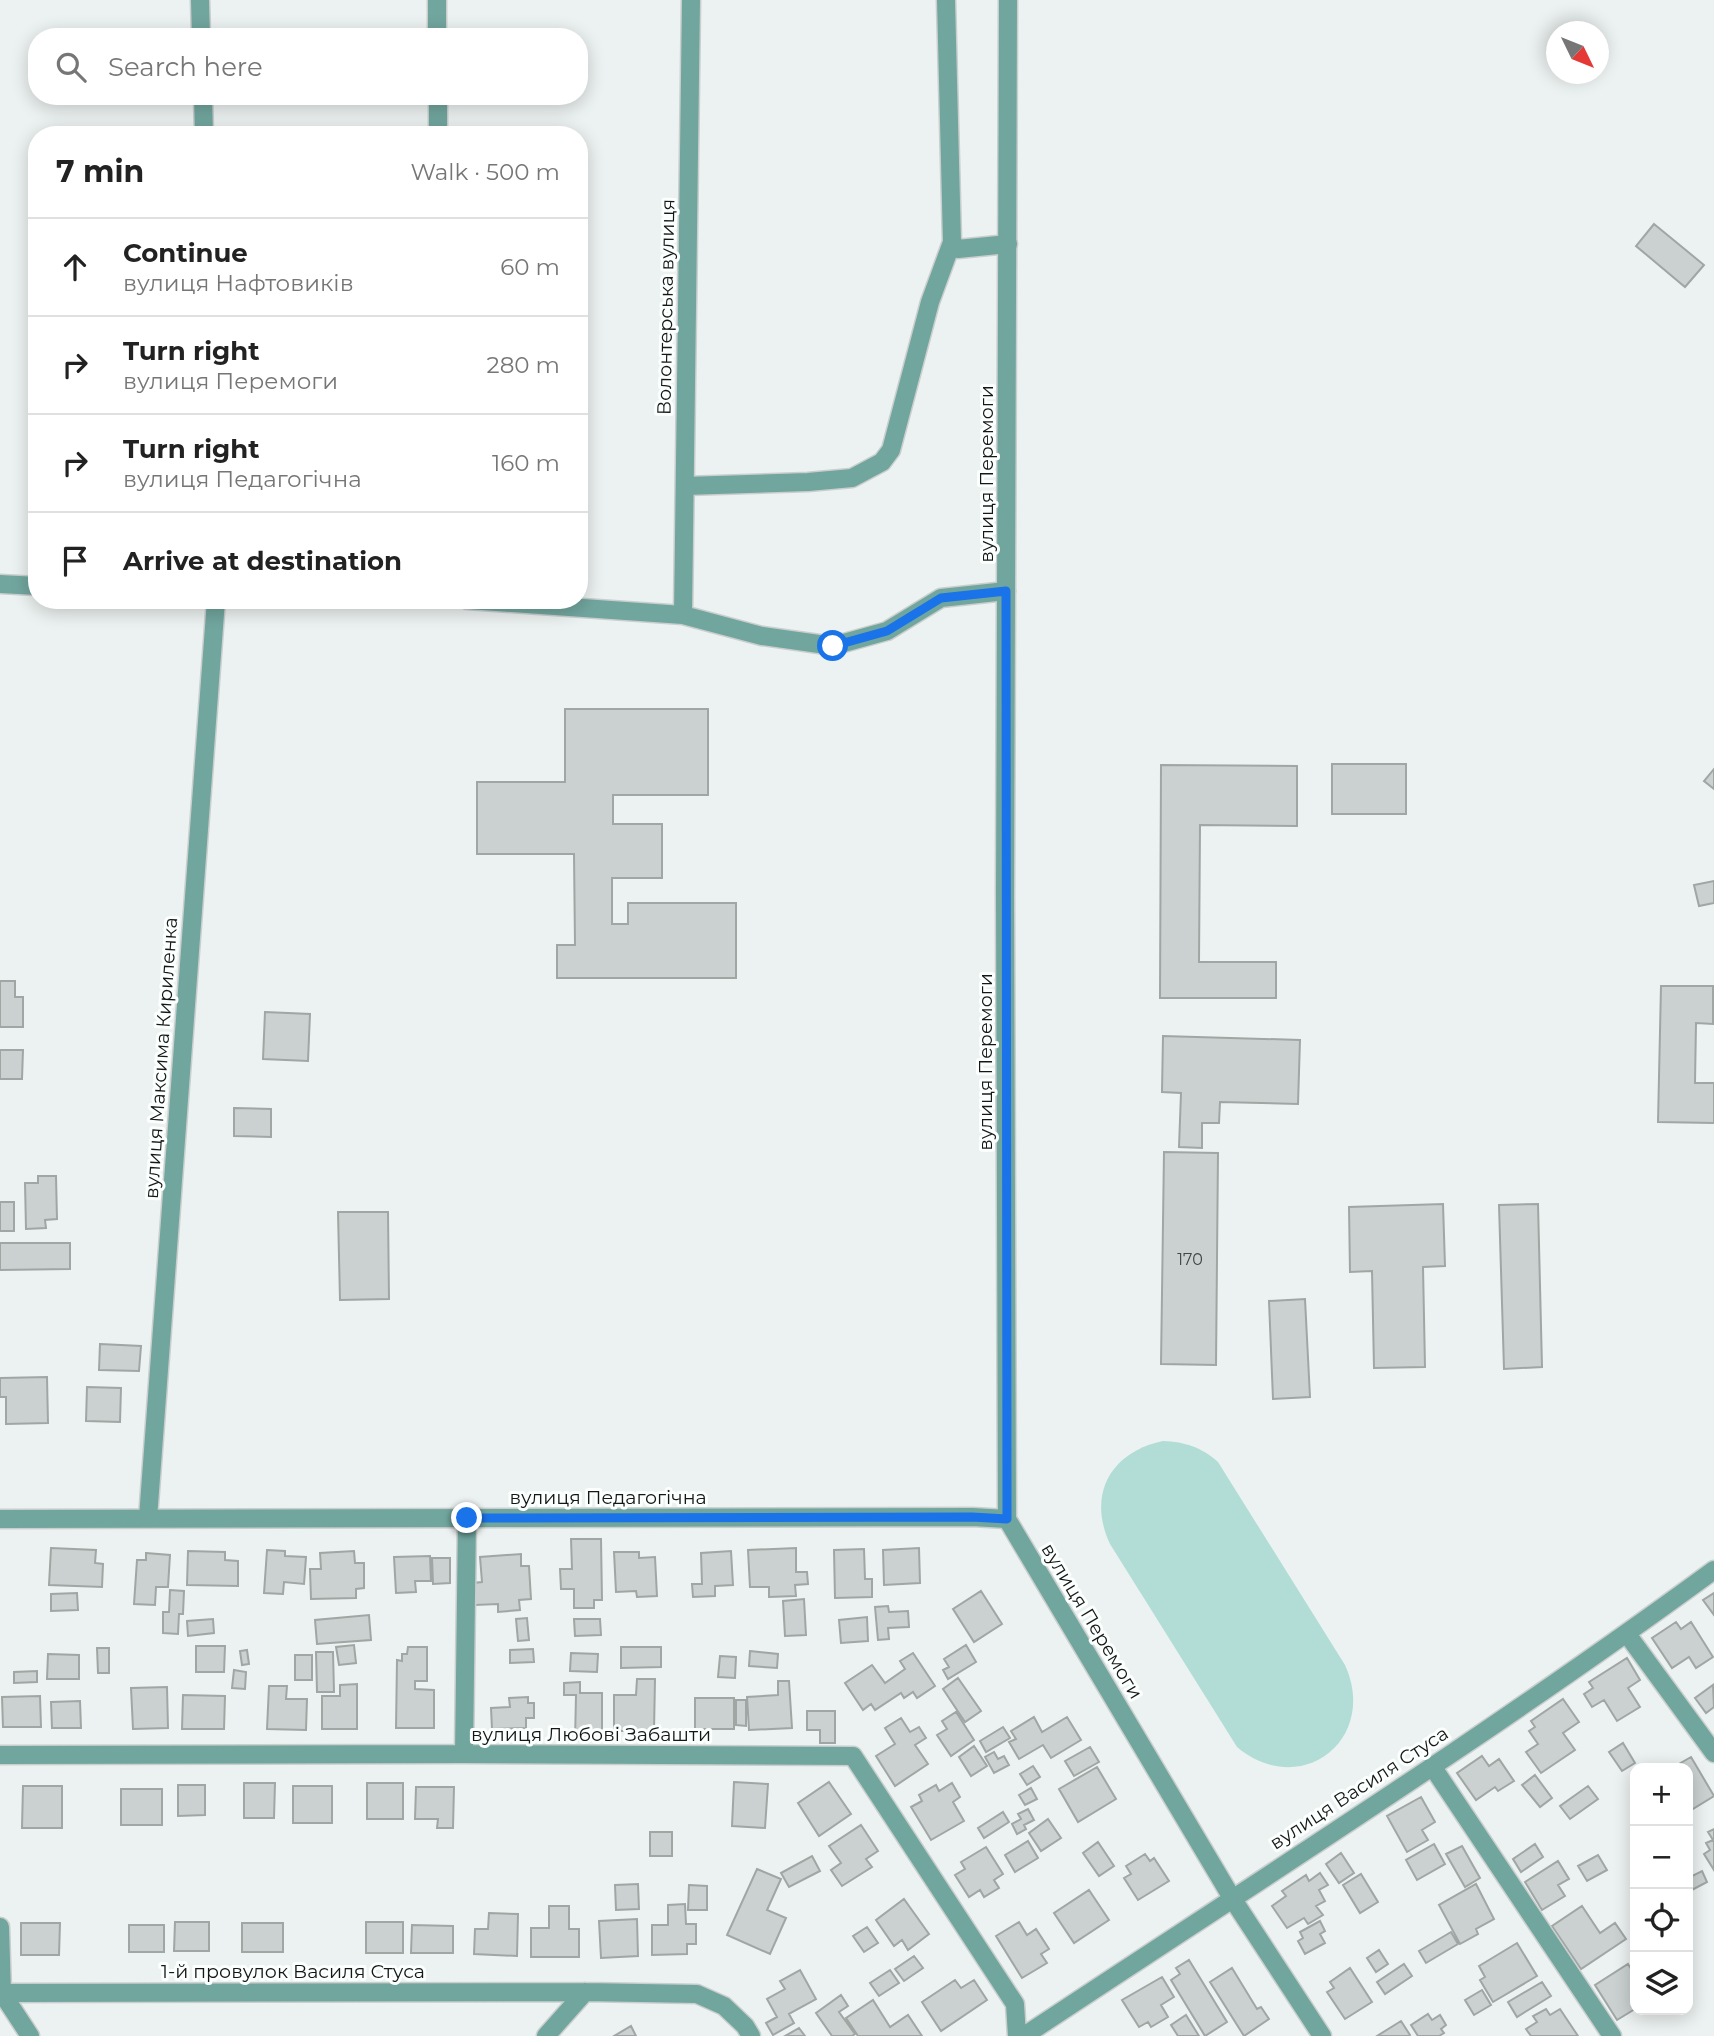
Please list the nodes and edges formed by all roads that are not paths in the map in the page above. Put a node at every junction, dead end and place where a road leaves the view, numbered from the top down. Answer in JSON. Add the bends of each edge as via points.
{"nodes":[{"id":1,"x":200,"y":0,"type":"edge"},
{"id":2,"x":437,"y":0,"type":"edge"},
{"id":3,"x":691,"y":0,"type":"edge"},
{"id":4,"x":946,"y":0,"type":"edge"},
{"id":5,"x":1008,"y":0,"type":"edge"},
{"id":6,"x":201,"y":28,"type":"edge"},
{"id":7,"x":437,"y":28,"type":"edge"},
{"id":8,"x":203,"y":105,"type":"edge"},
{"id":9,"x":438,"y":105,"type":"edge"},
{"id":10,"x":204,"y":126,"type":"edge"},
{"id":11,"x":438,"y":126,"type":"edge"},
{"id":12,"x":952,"y":242,"type":"junction"},
{"id":13,"x":1008,"y":244,"type":"junction"},
{"id":14,"x":685,"y":486,"type":"junction"},
{"id":15,"x":0,"y":584,"type":"edge"},
{"id":16,"x":28,"y":586,"type":"edge"},
{"id":17,"x":1006,"y":591,"type":"junction"},
{"id":18,"x":588,"y":608,"type":"edge"},
{"id":19,"x":215,"y":609,"type":"edge"},
{"id":20,"x":683,"y":615,"type":"junction"},
{"id":21,"x":148,"y":1518,"type":"junction"},
{"id":22,"x":467,"y":1518,"type":"junction"},
{"id":23,"x":0,"y":1519,"type":"edge"},
{"id":24,"x":1007,"y":1519,"type":"junction"},
{"id":25,"x":1714,"y":1570,"type":"edge"},
{"id":26,"x":1627,"y":1633,"type":"junction"},
{"id":27,"x":464,"y":1754,"type":"junction"},
{"id":28,"x":1714,"y":1754,"type":"edge"},
{"id":29,"x":0,"y":1755,"type":"edge"},
{"id":30,"x":1432,"y":1766,"type":"junction"},
{"id":31,"x":1232,"y":1898,"type":"junction"},
{"id":32,"x":0,"y":1927,"type":"edge"},
{"id":33,"x":585,"y":1992,"type":"junction"},
{"id":34,"x":2,"y":1993,"type":"junction"},
{"id":35,"x":30,"y":2036,"type":"edge"},
{"id":36,"x":546,"y":2036,"type":"edge"},
{"id":37,"x":751,"y":2036,"type":"edge"},
{"id":38,"x":1017,"y":2036,"type":"edge"},
{"id":39,"x":1024,"y":2036,"type":"edge"},
{"id":40,"x":1322,"y":2036,"type":"edge"},
{"id":41,"x":1612,"y":2036,"type":"edge"}],
"edges":[{"from":1,"to":6,"type":"street"},
{"from":2,"to":7,"type":"street"},
{"from":3,"to":14,"type":"street","name":"Волонтерська вулиця"},
{"from":4,"to":12,"type":"street"},
{"from":5,"to":13,"type":"street","name":"вулиця Перемоги"},
{"from":8,"to":10,"type":"street"},
{"from":9,"to":11,"type":"street"},
{"from":12,"to":13,"type":"street","via":[[958,249]]},
{"from":12,"to":14,"type":"street","via":[[930,302],[891,450],[882,462],[852,478]]},
{"from":13,"to":17,"type":"street","name":"вулиця Перемоги"},
{"from":14,"to":20,"type":"street","name":"Волонтерська вулиця"},
{"from":15,"to":16,"type":"street"},
{"from":17,"to":20,"type":"street","via":[[941,598],[887,631],[833,646],[762,636]]},
{"from":17,"to":24,"type":"street","name":"вулиця Перемоги"},
{"from":18,"to":20,"type":"street"},
{"from":19,"to":21,"type":"street","name":"вулиця Максима Кириленка"},
{"from":21,"to":22,"type":"street","name":"вулиця Педагогічна"},
{"from":21,"to":23,"type":"street","name":"вулиця Педагогічна"},
{"from":22,"to":24,"type":"street","name":"вулиця Педагогічна"},
{"from":22,"to":27,"type":"street"},
{"from":24,"to":31,"type":"street","name":"вулиця Перемоги"},
{"from":25,"to":26,"type":"street","name":"вулиця Василя Стуса"},
{"from":26,"to":28,"type":"street"},
{"from":26,"to":30,"type":"street","name":"вулиця Василя Стуса"},
{"from":27,"to":29,"type":"street","name":"вулиця Любові Забашти"},
{"from":27,"to":38,"type":"street","name":"вулиця Любові Забашти","via":[[853,1756],[1015,2004]]},
{"from":30,"to":31,"type":"street","name":"вулиця Василя Стуса"},
{"from":30,"to":41,"type":"street"},
{"from":31,"to":39,"type":"street","name":"вулиця Василя Стуса"},
{"from":31,"to":40,"type":"street","name":"вулиця Перемоги"},
{"from":32,"to":34,"type":"street"},
{"from":33,"to":34,"type":"street","name":"1-й провулок Василя Стуса"},
{"from":33,"to":36,"type":"street"},
{"from":33,"to":37,"type":"street","name":"1-й провулок Василя Стуса","via":[[697,1994],[724,2006]]},
{"from":34,"to":35,"type":"street"}]}
